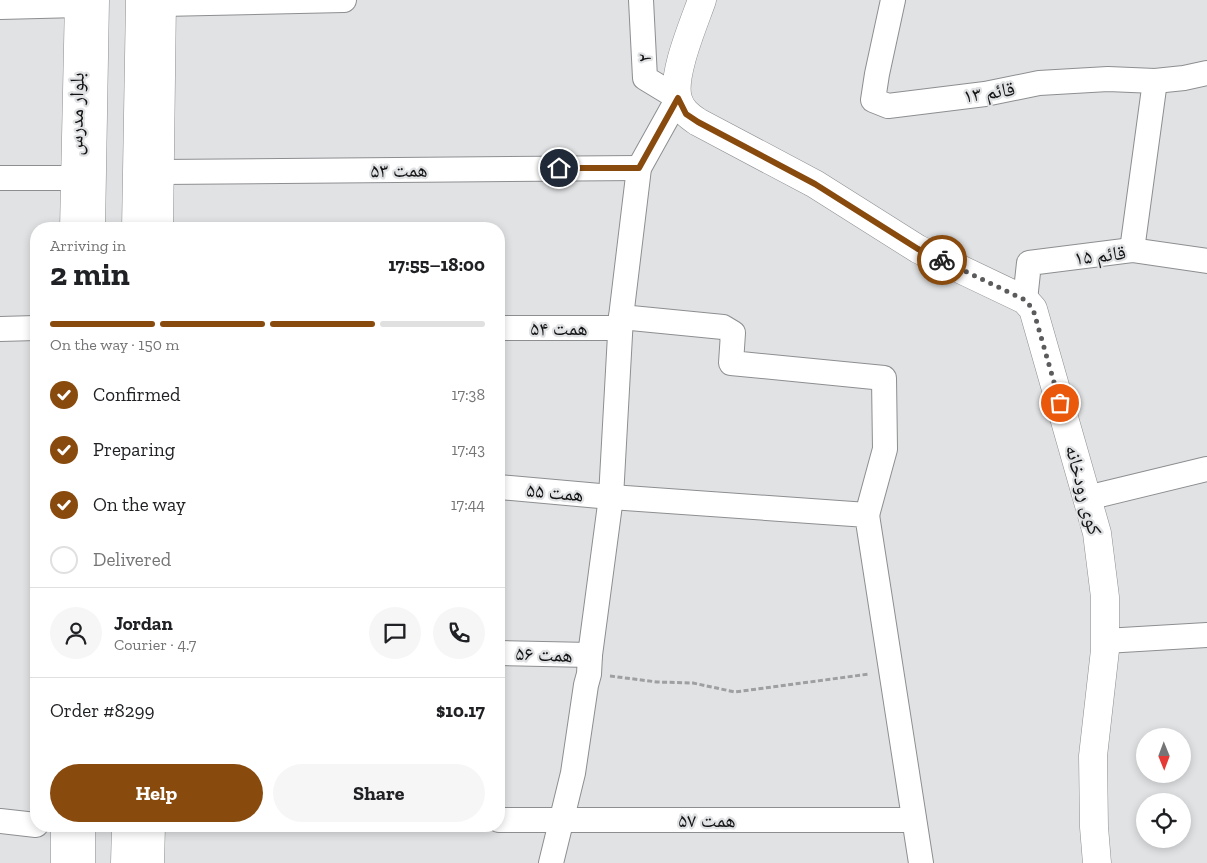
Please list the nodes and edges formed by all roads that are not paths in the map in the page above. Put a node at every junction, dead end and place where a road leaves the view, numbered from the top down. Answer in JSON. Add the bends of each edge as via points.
{"nodes":[{"id":1,"x":344,"y":0,"type":"edge"},
{"id":2,"x":642,"y":0,"type":"edge"},
{"id":3,"x":702,"y":0,"type":"edge"},
{"id":4,"x":893,"y":0,"type":"edge"},
{"id":5,"x":155,"y":1,"type":"edge"},
{"id":6,"x":84,"y":2,"type":"edge"},
{"id":7,"x":0,"y":7,"type":"edge"},
{"id":8,"x":1207,"y":73,"type":"edge"},
{"id":9,"x":1155,"y":81,"type":"junction"},
{"id":10,"x":678,"y":98,"type":"junction"},
{"id":11,"x":639,"y":168,"type":"junction"},
{"id":12,"x":160,"y":172,"type":"junction"},
{"id":13,"x":0,"y":178,"type":"edge"},
{"id":14,"x":75,"y":178,"type":"junction"},
{"id":15,"x":74,"y":222,"type":"edge"},
{"id":16,"x":91,"y":222,"type":"edge"},
{"id":17,"x":137,"y":222,"type":"edge"},
{"id":18,"x":159,"y":222,"type":"edge"},
{"id":19,"x":1132,"y":250,"type":"junction"},
{"id":20,"x":1207,"y":261,"type":"edge"},
{"id":21,"x":1025,"y":300,"type":"junction"},
{"id":22,"x":620,"y":322,"type":"junction"},
{"id":23,"x":30,"y":328,"type":"edge"},
{"id":24,"x":505,"y":328,"type":"edge"},
{"id":25,"x":0,"y":329,"type":"edge"},
{"id":26,"x":1207,"y":469,"type":"edge"},
{"id":27,"x":505,"y":488,"type":"edge"},
{"id":28,"x":611,"y":497,"type":"junction"},
{"id":29,"x":1087,"y":498,"type":"junction"},
{"id":30,"x":867,"y":515,"type":"junction"},
{"id":31,"x":1207,"y":635,"type":"edge"},
{"id":32,"x":1105,"y":641,"type":"junction"},
{"id":33,"x":505,"y":654,"type":"edge"},
{"id":34,"x":590,"y":664,"type":"junction"},
{"id":35,"x":561,"y":819,"type":"junction"},
{"id":36,"x":505,"y":820,"type":"edge"},
{"id":37,"x":914,"y":820,"type":"junction"},
{"id":38,"x":0,"y":821,"type":"edge"},
{"id":39,"x":30,"y":824,"type":"edge"},
{"id":40,"x":65,"y":832,"type":"edge"},
{"id":41,"x":67,"y":832,"type":"edge"},
{"id":42,"x":126,"y":832,"type":"edge"},
{"id":43,"x":151,"y":832,"type":"edge"},
{"id":44,"x":65,"y":863,"type":"edge"},
{"id":45,"x":81,"y":863,"type":"edge"},
{"id":46,"x":125,"y":863,"type":"edge"},
{"id":47,"x":150,"y":863,"type":"edge"},
{"id":48,"x":551,"y":863,"type":"edge"},
{"id":49,"x":921,"y":863,"type":"edge"},
{"id":50,"x":1097,"y":863,"type":"edge"}],
"edges":[{"from":1,"to":5,"type":"street"},
{"from":2,"to":10,"type":"street","name":"۲","via":[[645,78]]},
{"from":3,"to":10,"type":"street","via":[[682,58]]},
{"from":4,"to":9,"type":"street","name":"قائم ۱۳","via":[[873,100],[888,106],[985,94],[1039,83],[1108,79]]},
{"from":5,"to":12,"type":"street"},
{"from":5,"to":17,"type":"street"},
{"from":6,"to":7,"type":"street"},
{"from":6,"to":14,"type":"street","name":"بلوار مدرس"},
{"from":6,"to":16,"type":"street","name":"بلوار مدرس"},
{"from":8,"to":9,"type":"street","name":"قائم ۱۳"},
{"from":9,"to":19,"type":"street"},
{"from":10,"to":11,"type":"street"},
{"from":10,"to":21,"type":"street","via":[[686,114],[698,122],[815,184],[918,249]]},
{"from":11,"to":12,"type":"street","name":"همت ۵۳"},
{"from":11,"to":22,"type":"street"},
{"from":12,"to":18,"type":"street"},
{"from":13,"to":14,"type":"street"},
{"from":14,"to":15,"type":"street","name":"بلوار مدرس"},
{"from":19,"to":20,"type":"street","name":"قائم ۱۵"},
{"from":19,"to":21,"type":"street","name":"قائم ۱۵","via":[[1029,264]]},
{"from":21,"to":29,"type":"street","name":"کوی رودخانه","via":[[1033,309]]},
{"from":22,"to":24,"type":"street","name":"همت ۵۴"},
{"from":22,"to":28,"type":"street"},
{"from":22,"to":30,"type":"street","name":"همت ۵۴","via":[[723,327],[733,332],[731,363],[884,378],[885,449]]},
{"from":23,"to":25,"type":"street"},
{"from":26,"to":29,"type":"street"},
{"from":27,"to":28,"type":"street","name":"همت ۵۵"},
{"from":28,"to":30,"type":"street","name":"همت ۵۵"},
{"from":28,"to":34,"type":"street"},
{"from":29,"to":32,"type":"street","name":"کوی رودخانه","via":[[1097,532],[1105,597]]},
{"from":30,"to":37,"type":"street"},
{"from":31,"to":32,"type":"street"},
{"from":32,"to":50,"type":"street","name":"کوی رودخانه","via":[[1094,756]]},
{"from":33,"to":34,"type":"street","name":"همت ۵۶"},
{"from":34,"to":35,"type":"street","via":[[574,773]]},
{"from":35,"to":36,"type":"street","name":"همت ۵۷"},
{"from":35,"to":37,"type":"street","name":"همت ۵۷"},
{"from":35,"to":48,"type":"street"},
{"from":37,"to":49,"type":"street"},
{"from":38,"to":39,"type":"street"},
{"from":40,"to":44,"type":"street"},
{"from":41,"to":45,"type":"street"},
{"from":42,"to":46,"type":"street"},
{"from":43,"to":47,"type":"street"}]}
